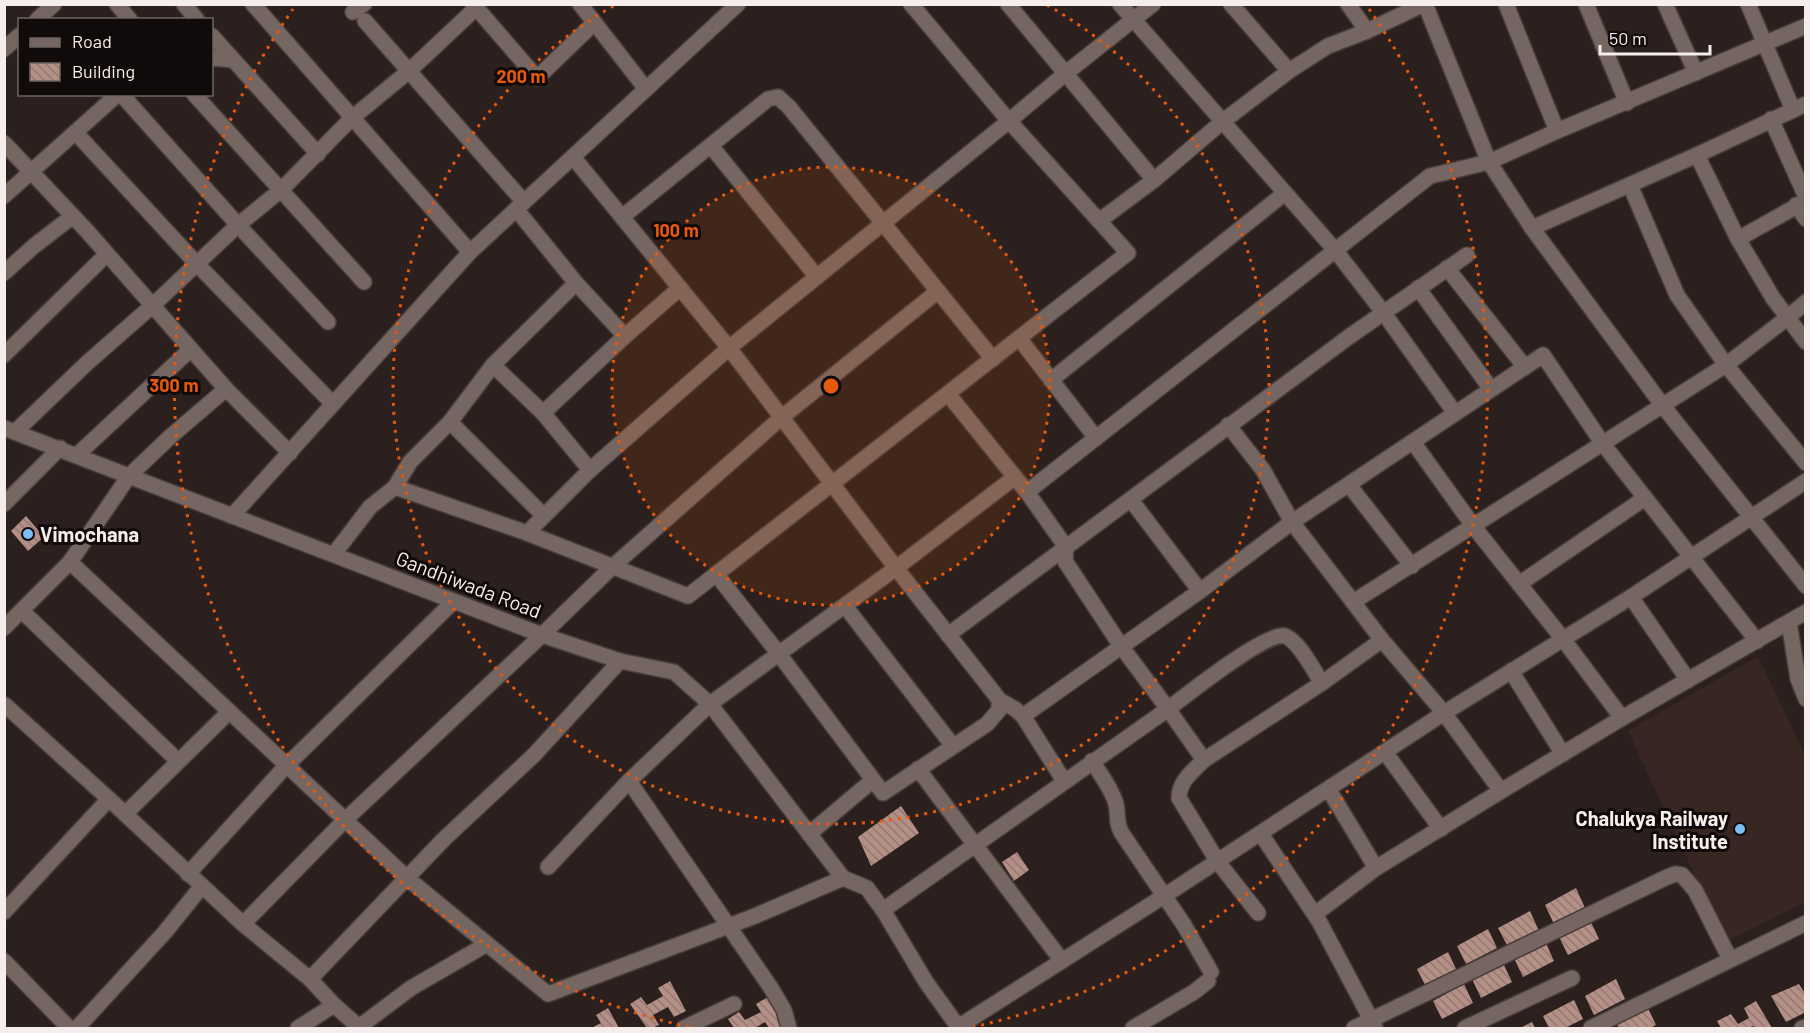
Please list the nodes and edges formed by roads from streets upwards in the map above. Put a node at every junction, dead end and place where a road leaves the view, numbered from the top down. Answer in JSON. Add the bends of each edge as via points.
{"nodes":[{"id":1,"x":54,"y":4,"type":"edge"},
{"id":2,"x":117,"y":4,"type":"edge"},
{"id":3,"x":253,"y":4,"type":"edge"},
{"id":4,"x":580,"y":4,"type":"edge"},
{"id":5,"x":911,"y":4,"type":"edge"},
{"id":6,"x":1008,"y":4,"type":"edge"},
{"id":7,"x":1120,"y":4,"type":"edge"},
{"id":8,"x":1152,"y":4,"type":"edge"},
{"id":9,"x":1231,"y":4,"type":"edge"},
{"id":10,"x":1348,"y":4,"type":"edge"},
{"id":11,"x":1424,"y":4,"type":"edge"},
{"id":12,"x":1506,"y":4,"type":"edge"},
{"id":13,"x":1586,"y":4,"type":"edge"},
{"id":14,"x":1665,"y":4,"type":"edge"},
{"id":15,"x":1748,"y":4,"type":"edge"},
{"id":16,"x":475,"y":6,"type":"edge"},
{"id":17,"x":728,"y":8,"type":"edge"},
{"id":18,"x":361,"y":12,"type":"edge"},
{"id":19,"x":39,"y":18,"type":"edge"},
{"id":20,"x":128,"y":18,"type":"edge"},
{"id":21,"x":1133,"y":20,"type":"junction"},
{"id":22,"x":594,"y":22,"type":"junction"},
{"id":23,"x":1806,"y":26,"type":"edge"},
{"id":24,"x":1367,"y":31,"type":"junction"},
{"id":25,"x":18,"y":37,"type":"edge"},
{"id":26,"x":213,"y":37,"type":"edge"},
{"id":27,"x":1765,"y":45,"type":"junction"},
{"id":28,"x":4,"y":49,"type":"edge"},
{"id":29,"x":213,"y":58,"type":"edge"},
{"id":30,"x":233,"y":60,"type":"junction"},
{"id":31,"x":1289,"y":70,"type":"junction"},
{"id":32,"x":409,"y":71,"type":"junction"},
{"id":33,"x":1066,"y":73,"type":"junction"},
{"id":34,"x":1696,"y":73,"type":"junction"},
{"id":35,"x":646,"y":89,"type":"junction"},
{"id":36,"x":118,"y":96,"type":"edge"},
{"id":37,"x":122,"y":96,"type":"edge"},
{"id":38,"x":196,"y":96,"type":"edge"},
{"id":39,"x":1627,"y":103,"type":"junction"},
{"id":40,"x":1799,"y":107,"type":"edge"},
{"id":41,"x":352,"y":118,"type":"junction"},
{"id":42,"x":1771,"y":120,"type":"junction"},
{"id":43,"x":1009,"y":121,"type":"junction"},
{"id":44,"x":1222,"y":122,"type":"junction"},
{"id":45,"x":1557,"y":131,"type":"junction"},
{"id":46,"x":76,"y":133,"type":"junction"},
{"id":47,"x":4,"y":143,"type":"edge"},
{"id":48,"x":711,"y":146,"type":"junction"},
{"id":49,"x":318,"y":154,"type":"junction"},
{"id":50,"x":1697,"y":155,"type":"junction"},
{"id":51,"x":573,"y":157,"type":"junction"},
{"id":52,"x":1489,"y":162,"type":"junction"},
{"id":53,"x":32,"y":172,"type":"junction"},
{"id":54,"x":1154,"y":180,"type":"junction"},
{"id":55,"x":1630,"y":185,"type":"junction"},
{"id":56,"x":281,"y":190,"type":"junction"},
{"id":57,"x":1285,"y":193,"type":"junction"},
{"id":58,"x":4,"y":196,"type":"edge"},
{"id":59,"x":1802,"y":201,"type":"edge"},
{"id":60,"x":520,"y":205,"type":"junction"},
{"id":61,"x":73,"y":216,"type":"junction"},
{"id":62,"x":622,"y":217,"type":"junction"},
{"id":63,"x":1806,"y":219,"type":"edge"},
{"id":64,"x":1099,"y":221,"type":"junction"},
{"id":65,"x":883,"y":222,"type":"junction"},
{"id":66,"x":238,"y":225,"type":"junction"},
{"id":67,"x":1532,"y":228,"type":"junction"},
{"id":68,"x":1738,"y":239,"type":"junction"},
{"id":69,"x":1335,"y":250,"type":"junction"},
{"id":70,"x":470,"y":252,"type":"junction"},
{"id":71,"x":107,"y":254,"type":"junction"},
{"id":72,"x":1467,"y":255,"type":"dead end"},
{"id":73,"x":196,"y":263,"type":"junction"},
{"id":74,"x":1447,"y":268,"type":"junction"},
{"id":75,"x":4,"y":273,"type":"edge"},
{"id":76,"x":817,"y":277,"type":"junction"},
{"id":77,"x":364,"y":282,"type":"dead end"},
{"id":78,"x":576,"y":283,"type":"junction"},
{"id":79,"x":680,"y":288,"type":"junction"},
{"id":80,"x":1418,"y":288,"type":"junction"},
{"id":81,"x":938,"y":291,"type":"junction"},
{"id":82,"x":1806,"y":303,"type":"edge"},
{"id":83,"x":152,"y":306,"type":"junction"},
{"id":84,"x":1383,"y":312,"type":"junction"},
{"id":85,"x":1788,"y":318,"type":"junction"},
{"id":86,"x":328,"y":322,"type":"dead end"},
{"id":87,"x":624,"y":336,"type":"junction"},
{"id":88,"x":1019,"y":338,"type":"junction"},
{"id":89,"x":1806,"y":342,"type":"edge"},
{"id":90,"x":729,"y":348,"type":"junction"},
{"id":91,"x":190,"y":349,"type":"junction"},
{"id":92,"x":4,"y":355,"type":"edge"},
{"id":93,"x":993,"y":359,"type":"junction"},
{"id":94,"x":493,"y":365,"type":"junction"},
{"id":95,"x":1726,"y":365,"type":"junction"},
{"id":96,"x":1525,"y":367,"type":"junction"},
{"id":97,"x":1052,"y":380,"type":"junction"},
{"id":98,"x":226,"y":389,"type":"junction"},
{"id":99,"x":1491,"y":389,"type":"junction"},
{"id":100,"x":948,"y":394,"type":"junction"},
{"id":101,"x":333,"y":404,"type":"junction"},
{"id":102,"x":1663,"y":406,"type":"junction"},
{"id":103,"x":543,"y":413,"type":"junction"},
{"id":104,"x":1455,"y":413,"type":"junction"},
{"id":105,"x":782,"y":417,"type":"junction"},
{"id":106,"x":450,"y":422,"type":"junction"},
{"id":107,"x":1228,"y":425,"type":"junction"},
{"id":108,"x":10,"y":430,"type":"edge"},
{"id":109,"x":1096,"y":438,"type":"junction"},
{"id":110,"x":1413,"y":442,"type":"junction"},
{"id":111,"x":1603,"y":444,"type":"junction"},
{"id":112,"x":60,"y":448,"type":"junction"},
{"id":113,"x":290,"y":453,"type":"junction"},
{"id":114,"x":77,"y":455,"type":"junction"},
{"id":115,"x":1806,"y":463,"type":"edge"},
{"id":116,"x":590,"y":470,"type":"junction"},
{"id":117,"x":129,"y":476,"type":"junction"},
{"id":118,"x":1015,"y":477,"type":"junction"},
{"id":119,"x":1806,"y":481,"type":"edge"},
{"id":120,"x":832,"y":484,"type":"junction"},
{"id":121,"x":1349,"y":485,"type":"junction"},
{"id":122,"x":395,"y":487,"type":"junction"},
{"id":123,"x":1027,"y":492,"type":"junction"},
{"id":124,"x":1645,"y":498,"type":"junction"},
{"id":125,"x":1131,"y":500,"type":"junction"},
{"id":126,"x":4,"y":504,"type":"edge"},
{"id":127,"x":232,"y":516,"type":"junction"},
{"id":128,"x":544,"y":516,"type":"junction"},
{"id":129,"x":1752,"y":518,"type":"junction"},
{"id":130,"x":1292,"y":522,"type":"junction"},
{"id":131,"x":1474,"y":527,"type":"junction"},
{"id":132,"x":528,"y":533,"type":"junction"},
{"id":133,"x":1066,"y":548,"type":"junction"},
{"id":134,"x":334,"y":554,"type":"junction"},
{"id":135,"x":1692,"y":557,"type":"junction"},
{"id":136,"x":70,"y":562,"type":"junction"},
{"id":137,"x":1412,"y":566,"type":"junction"},
{"id":138,"x":612,"y":567,"type":"junction"},
{"id":139,"x":896,"y":568,"type":"junction"},
{"id":140,"x":716,"y":574,"type":"junction"},
{"id":141,"x":1519,"y":584,"type":"junction"},
{"id":142,"x":1806,"y":586,"type":"edge"},
{"id":143,"x":1200,"y":591,"type":"junction"},
{"id":144,"x":1631,"y":597,"type":"junction"},
{"id":145,"x":453,"y":602,"type":"junction"},
{"id":146,"x":1353,"y":602,"type":"junction"},
{"id":147,"x":845,"y":606,"type":"junction"},
{"id":148,"x":22,"y":610,"type":"junction"},
{"id":149,"x":1806,"y":612,"type":"edge"},
{"id":150,"x":1789,"y":622,"type":"junction"},
{"id":151,"x":4,"y":628,"type":"edge"},
{"id":152,"x":542,"y":635,"type":"junction"},
{"id":153,"x":948,"y":635,"type":"junction"},
{"id":154,"x":1563,"y":639,"type":"junction"},
{"id":155,"x":1382,"y":640,"type":"junction"},
{"id":156,"x":1757,"y":641,"type":"junction"},
{"id":157,"x":1121,"y":646,"type":"junction"},
{"id":158,"x":779,"y":654,"type":"junction"},
{"id":159,"x":620,"y":661,"type":"junction"},
{"id":160,"x":1511,"y":671,"type":"junction"},
{"id":161,"x":1688,"y":680,"type":"junction"},
{"id":162,"x":1322,"y":683,"type":"junction"},
{"id":163,"x":1806,"y":699,"type":"edge"},
{"id":164,"x":999,"y":700,"type":"junction"},
{"id":165,"x":710,"y":704,"type":"junction"},
{"id":166,"x":5,"y":706,"type":"edge"},
{"id":167,"x":1168,"y":709,"type":"junction"},
{"id":168,"x":229,"y":712,"type":"junction"},
{"id":169,"x":1444,"y":713,"type":"junction"},
{"id":170,"x":1023,"y":716,"type":"junction"},
{"id":171,"x":1622,"y":718,"type":"junction"},
{"id":172,"x":953,"y":746,"type":"junction"},
{"id":173,"x":1385,"y":752,"type":"junction"},
{"id":174,"x":1563,"y":754,"type":"junction"},
{"id":175,"x":1204,"y":760,"type":"junction"},
{"id":176,"x":178,"y":761,"type":"junction"},
{"id":177,"x":1092,"y":761,"type":"junction"},
{"id":178,"x":286,"y":766,"type":"junction"},
{"id":179,"x":918,"y":769,"type":"junction"},
{"id":180,"x":873,"y":780,"type":"junction"},
{"id":181,"x":629,"y":781,"type":"junction"},
{"id":182,"x":1064,"y":781,"type":"junction"},
{"id":183,"x":1329,"y":790,"type":"junction"},
{"id":184,"x":1501,"y":791,"type":"junction"},
{"id":185,"x":109,"y":799,"type":"junction"},
{"id":186,"x":125,"y":814,"type":"junction"},
{"id":187,"x":345,"y":820,"type":"junction"},
{"id":188,"x":1442,"y":829,"type":"junction"},
{"id":189,"x":809,"y":834,"type":"junction"},
{"id":190,"x":1261,"y":834,"type":"junction"},
{"id":191,"x":975,"y":844,"type":"junction"},
{"id":192,"x":1218,"y":861,"type":"junction"},
{"id":193,"x":548,"y":867,"type":"dead end"},
{"id":194,"x":1376,"y":868,"type":"junction"},
{"id":195,"x":188,"y":874,"type":"junction"},
{"id":196,"x":407,"y":878,"type":"junction"},
{"id":197,"x":843,"y":878,"type":"junction"},
{"id":198,"x":202,"y":886,"type":"junction"},
{"id":199,"x":1164,"y":896,"type":"junction"},
{"id":200,"x":883,"y":910,"type":"junction"},
{"id":201,"x":4,"y":912,"type":"edge"},
{"id":202,"x":1258,"y":913,"type":"dead end"},
{"id":203,"x":1315,"y":914,"type":"junction"},
{"id":204,"x":1806,"y":923,"type":"edge"},
{"id":205,"x":243,"y":924,"type":"junction"},
{"id":206,"x":728,"y":927,"type":"junction"},
{"id":207,"x":487,"y":944,"type":"junction"},
{"id":208,"x":1731,"y":959,"type":"junction"},
{"id":209,"x":1062,"y":961,"type":"junction"},
{"id":210,"x":4,"y":962,"type":"edge"},
{"id":211,"x":1572,"y":978,"type":"dead end"},
{"id":212,"x":310,"y":979,"type":"junction"},
{"id":213,"x":734,"y":1004,"type":"dead end"},
{"id":214,"x":334,"y":1005,"type":"junction"},
{"id":215,"x":1374,"y":1024,"type":"edge"},
{"id":216,"x":958,"y":1028,"type":"edge"},
{"id":217,"x":69,"y":1029,"type":"edge"},
{"id":218,"x":77,"y":1029,"type":"edge"},
{"id":219,"x":298,"y":1029,"type":"edge"},
{"id":220,"x":684,"y":1029,"type":"edge"},
{"id":221,"x":789,"y":1029,"type":"edge"},
{"id":222,"x":1133,"y":1029,"type":"edge"},
{"id":223,"x":1354,"y":1029,"type":"edge"},
{"id":224,"x":1465,"y":1029,"type":"edge"},
{"id":225,"x":1591,"y":1029,"type":"edge"}],
"edges":[{"from":1,"to":19,"type":"street"},
{"from":2,"to":20,"type":"street"},
{"from":3,"to":41,"type":"street"},
{"from":4,"to":22,"type":"street"},
{"from":5,"to":43,"type":"street"},
{"from":6,"to":33,"type":"street"},
{"from":7,"to":21,"type":"street"},
{"from":8,"to":21,"type":"street"},
{"from":9,"to":31,"type":"street"},
{"from":10,"to":24,"type":"street"},
{"from":11,"to":24,"type":"street"},
{"from":11,"to":52,"type":"street"},
{"from":12,"to":45,"type":"street"},
{"from":13,"to":39,"type":"street"},
{"from":14,"to":34,"type":"street"},
{"from":15,"to":27,"type":"street"},
{"from":16,"to":22,"type":"street","via":[[537,78]]},
{"from":16,"to":32,"type":"street"},
{"from":17,"to":35,"type":"street"},
{"from":18,"to":32,"type":"street"},
{"from":21,"to":33,"type":"street"},
{"from":21,"to":44,"type":"street"},
{"from":22,"to":35,"type":"street"},
{"from":23,"to":27,"type":"street"},
{"from":24,"to":31,"type":"street","via":[[1328,46]]},
{"from":25,"to":28,"type":"street"},
{"from":26,"to":30,"type":"street"},
{"from":27,"to":34,"type":"street"},
{"from":27,"to":40,"type":"street"},
{"from":29,"to":30,"type":"street"},
{"from":30,"to":49,"type":"street"},
{"from":31,"to":44,"type":"street"},
{"from":32,"to":41,"type":"street"},
{"from":32,"to":60,"type":"street"},
{"from":33,"to":43,"type":"street"},
{"from":33,"to":54,"type":"street"},
{"from":34,"to":39,"type":"street"},
{"from":35,"to":51,"type":"street"},
{"from":36,"to":46,"type":"street"},
{"from":37,"to":66,"type":"street"},
{"from":38,"to":56,"type":"street"},
{"from":39,"to":45,"type":"street"},
{"from":40,"to":42,"type":"street"},
{"from":41,"to":49,"type":"street"},
{"from":41,"to":70,"type":"street"},
{"from":42,"to":50,"type":"street"},
{"from":42,"to":59,"type":"street"},
{"from":43,"to":64,"type":"street"},
{"from":43,"to":65,"type":"street"},
{"from":44,"to":54,"type":"street"},
{"from":44,"to":57,"type":"street"},
{"from":45,"to":52,"type":"street"},
{"from":46,"to":53,"type":"street"},
{"from":46,"to":73,"type":"street"},
{"from":47,"to":53,"type":"street"},
{"from":48,"to":62,"type":"street"},
{"from":48,"to":65,"type":"street","via":[[768,99],[778,97]]},
{"from":48,"to":76,"type":"street"},
{"from":49,"to":56,"type":"street"},
{"from":50,"to":55,"type":"street"},
{"from":50,"to":68,"type":"street"},
{"from":51,"to":60,"type":"street"},
{"from":51,"to":62,"type":"street"},
{"from":52,"to":67,"type":"street"},
{"from":52,"to":69,"type":"street","via":[[1430,176]]},
{"from":53,"to":58,"type":"street"},
{"from":53,"to":61,"type":"street"},
{"from":54,"to":64,"type":"street"},
{"from":55,"to":67,"type":"street"},
{"from":55,"to":95,"type":"street","via":[[1677,295]]},
{"from":56,"to":66,"type":"street"},
{"from":56,"to":77,"type":"street"},
{"from":57,"to":69,"type":"street"},
{"from":57,"to":97,"type":"street"},
{"from":59,"to":63,"type":"street"},
{"from":59,"to":68,"type":"street"},
{"from":60,"to":70,"type":"street"},
{"from":60,"to":78,"type":"street"},
{"from":61,"to":71,"type":"street"},
{"from":61,"to":75,"type":"street"},
{"from":62,"to":79,"type":"street"},
{"from":64,"to":88,"type":"street","via":[[1128,253]]},
{"from":65,"to":76,"type":"street"},
{"from":65,"to":81,"type":"street"},
{"from":66,"to":73,"type":"street"},
{"from":66,"to":86,"type":"street"},
{"from":67,"to":102,"type":"street"},
{"from":68,"to":85,"type":"street"},
{"from":69,"to":84,"type":"street"},
{"from":69,"to":109,"type":"street"},
{"from":70,"to":101,"type":"street"},
{"from":71,"to":83,"type":"street"},
{"from":71,"to":92,"type":"street"},
{"from":72,"to":74,"type":"street"},
{"from":73,"to":83,"type":"street"},
{"from":73,"to":101,"type":"street"},
{"from":74,"to":80,"type":"street"},
{"from":74,"to":96,"type":"street"},
{"from":76,"to":90,"type":"street"},
{"from":78,"to":87,"type":"street"},
{"from":78,"to":94,"type":"street"},
{"from":79,"to":87,"type":"street"},
{"from":79,"to":90,"type":"street"},
{"from":80,"to":84,"type":"street"},
{"from":80,"to":99,"type":"street"},
{"from":81,"to":93,"type":"street"},
{"from":81,"to":105,"type":"street"},
{"from":82,"to":85,"type":"street"},
{"from":83,"to":91,"type":"street"},
{"from":83,"to":108,"type":"street"},
{"from":84,"to":104,"type":"street"},
{"from":84,"to":107,"type":"street"},
{"from":85,"to":89,"type":"street"},
{"from":85,"to":95,"type":"street"},
{"from":87,"to":103,"type":"street"},
{"from":88,"to":93,"type":"street"},
{"from":88,"to":97,"type":"street"},
{"from":90,"to":105,"type":"street"},
{"from":90,"to":116,"type":"street"},
{"from":91,"to":98,"type":"street"},
{"from":91,"to":114,"type":"street"},
{"from":93,"to":100,"type":"street"},
{"from":94,"to":103,"type":"street"},
{"from":94,"to":106,"type":"street"},
{"from":95,"to":102,"type":"street"},
{"from":95,"to":115,"type":"street"},
{"from":96,"to":99,"type":"street"},
{"from":96,"to":111,"type":"street","via":[[1543,355]]},
{"from":97,"to":109,"type":"street"},
{"from":98,"to":113,"type":"street"},
{"from":98,"to":117,"type":"street"},
{"from":99,"to":104,"type":"street"},
{"from":100,"to":118,"type":"street"},
{"from":100,"to":120,"type":"street"},
{"from":101,"to":113,"type":"street"},
{"from":102,"to":111,"type":"street"},
{"from":102,"to":129,"type":"street"},
{"from":103,"to":116,"type":"street"},
{"from":104,"to":110,"type":"street"},
{"from":105,"to":120,"type":"street"},
{"from":105,"to":138,"type":"street"},
{"from":106,"to":122,"type":"street","via":[[410,462]]},
{"from":106,"to":128,"type":"street"},
{"from":107,"to":125,"type":"street"},
{"from":107,"to":130,"type":"street","via":[[1263,470]]},
{"from":108,"to":112,"type":"street","name":"Gandhiwada Road"},
{"from":109,"to":123,"type":"street"},
{"from":110,"to":121,"type":"street"},
{"from":110,"to":131,"type":"street"},
{"from":111,"to":124,"type":"street"},
{"from":111,"to":131,"type":"street"},
{"from":112,"to":114,"type":"street","name":"Gandhiwada Road"},
{"from":112,"to":126,"type":"street"},
{"from":113,"to":127,"type":"street"},
{"from":114,"to":117,"type":"street","name":"Gandhiwada Road"},
{"from":116,"to":128,"type":"street"},
{"from":117,"to":127,"type":"street","name":"Gandhiwada Road"},
{"from":117,"to":136,"type":"street"},
{"from":118,"to":123,"type":"street"},
{"from":118,"to":139,"type":"street"},
{"from":119,"to":129,"type":"street"},
{"from":120,"to":139,"type":"street"},
{"from":120,"to":140,"type":"street"},
{"from":121,"to":130,"type":"street"},
{"from":121,"to":137,"type":"street"},
{"from":122,"to":132,"type":"street"},
{"from":122,"to":134,"type":"street","via":[[370,507]]},
{"from":123,"to":133,"type":"street"},
{"from":124,"to":135,"type":"street"},
{"from":124,"to":141,"type":"street"},
{"from":125,"to":133,"type":"street"},
{"from":125,"to":143,"type":"street"},
{"from":127,"to":134,"type":"street","name":"Gandhiwada Road"},
{"from":128,"to":132,"type":"street"},
{"from":129,"to":135,"type":"street"},
{"from":129,"to":142,"type":"street"},
{"from":130,"to":143,"type":"street"},
{"from":130,"to":146,"type":"street"},
{"from":131,"to":137,"type":"street"},
{"from":131,"to":141,"type":"street"},
{"from":132,"to":138,"type":"street"},
{"from":133,"to":153,"type":"street"},
{"from":133,"to":157,"type":"street","via":[[1065,561]]},
{"from":134,"to":145,"type":"street","name":"Gandhiwada Road"},
{"from":135,"to":144,"type":"street"},
{"from":135,"to":156,"type":"street"},
{"from":136,"to":148,"type":"street"},
{"from":136,"to":168,"type":"street"},
{"from":137,"to":146,"type":"street"},
{"from":138,"to":140,"type":"street","via":[[688,596]]},
{"from":138,"to":152,"type":"street"},
{"from":139,"to":147,"type":"street"},
{"from":139,"to":153,"type":"street"},
{"from":140,"to":158,"type":"street"},
{"from":141,"to":154,"type":"street"},
{"from":143,"to":157,"type":"street"},
{"from":144,"to":154,"type":"street"},
{"from":144,"to":161,"type":"street"},
{"from":145,"to":152,"type":"street","name":"Gandhiwada Road"},
{"from":145,"to":178,"type":"street"},
{"from":146,"to":155,"type":"street"},
{"from":147,"to":158,"type":"street"},
{"from":147,"to":172,"type":"street"},
{"from":148,"to":151,"type":"street"},
{"from":148,"to":176,"type":"street"},
{"from":149,"to":150,"type":"street"},
{"from":150,"to":156,"type":"street"},
{"from":150,"to":163,"type":"street","via":[[1798,679]]},
{"from":152,"to":159,"type":"street","name":"Gandhiwada Road"},
{"from":152,"to":187,"type":"street"},
{"from":153,"to":164,"type":"street"},
{"from":154,"to":160,"type":"street"},
{"from":154,"to":171,"type":"street"},
{"from":155,"to":162,"type":"street"},
{"from":155,"to":169,"type":"street"},
{"from":156,"to":161,"type":"street"},
{"from":157,"to":167,"type":"street"},
{"from":157,"to":170,"type":"street"},
{"from":158,"to":165,"type":"street"},
{"from":158,"to":180,"type":"street"},
{"from":159,"to":165,"type":"street","name":"Gandhiwada Road","via":[[674,672]]},
{"from":159,"to":196,"type":"street","via":[[534,755]]},
{"from":160,"to":169,"type":"street"},
{"from":160,"to":174,"type":"street"},
{"from":161,"to":171,"type":"street"},
{"from":162,"to":167,"type":"street","via":[[1294,642],[1282,635],[1257,646]]},
{"from":162,"to":175,"type":"street"},
{"from":164,"to":170,"type":"street"},
{"from":164,"to":172,"type":"street","via":[[999,710],[987,724]]},
{"from":165,"to":181,"type":"street"},
{"from":165,"to":189,"type":"street","name":"Gandhiwada Road"},
{"from":166,"to":185,"type":"street"},
{"from":167,"to":175,"type":"street"},
{"from":167,"to":177,"type":"street"},
{"from":168,"to":176,"type":"street"},
{"from":168,"to":178,"type":"street"},
{"from":169,"to":173,"type":"street"},
{"from":169,"to":184,"type":"street"},
{"from":170,"to":182,"type":"street"},
{"from":171,"to":174,"type":"street"},
{"from":172,"to":179,"type":"street"},
{"from":173,"to":183,"type":"street"},
{"from":173,"to":188,"type":"street"},
{"from":174,"to":184,"type":"street"},
{"from":175,"to":192,"type":"street","via":[[1182,784],[1179,798]]},
{"from":176,"to":186,"type":"street"},
{"from":177,"to":182,"type":"street"},
{"from":177,"to":199,"type":"street","via":[[1114,798],[1121,832]]},
{"from":178,"to":187,"type":"street"},
{"from":178,"to":195,"type":"street"},
{"from":179,"to":180,"type":"street","via":[[883,793]]},
{"from":179,"to":191,"type":"street"},
{"from":180,"to":189,"type":"street"},
{"from":181,"to":193,"type":"street"},
{"from":181,"to":206,"type":"street"},
{"from":182,"to":191,"type":"street"},
{"from":183,"to":190,"type":"street"},
{"from":183,"to":194,"type":"street"},
{"from":184,"to":188,"type":"street"},
{"from":185,"to":186,"type":"street"},
{"from":185,"to":201,"type":"street"},
{"from":186,"to":195,"type":"street"},
{"from":187,"to":196,"type":"street"},
{"from":187,"to":205,"type":"street"},
{"from":188,"to":194,"type":"street"},
{"from":189,"to":197,"type":"street","name":"Gandhiwada Road"},
{"from":190,"to":192,"type":"street"},
{"from":190,"to":203,"type":"street"},
{"from":191,"to":200,"type":"street"},
{"from":191,"to":209,"type":"street"},
{"from":192,"to":199,"type":"street"},
{"from":192,"to":202,"type":"street"},
{"from":194,"to":203,"type":"street"},
{"from":195,"to":198,"type":"street"},
{"from":196,"to":207,"type":"street"},
{"from":196,"to":212,"type":"street"},
{"from":197,"to":200,"type":"street","via":[[867,888]]},
{"from":197,"to":206,"type":"street"},
{"from":198,"to":205,"type":"street"},
{"from":198,"to":218,"type":"street"},
{"from":199,"to":209,"type":"street"},
{"from":199,"to":222,"type":"street","via":[[1210,976],[1194,992]]},
{"from":200,"to":216,"type":"street"},
{"from":203,"to":215,"type":"street"},
{"from":204,"to":208,"type":"street"},
{"from":205,"to":212,"type":"street"},
{"from":206,"to":207,"type":"street","via":[[548,994]]},
{"from":206,"to":221,"type":"street","via":[[771,988],[784,1010]]},
{"from":207,"to":214,"type":"street","via":[[411,988],[360,1026]]},
{"from":208,"to":215,"type":"street","via":[[1695,890],[1682,875],[1675,874]]},
{"from":208,"to":225,"type":"street"},
{"from":209,"to":216,"type":"street"},
{"from":210,"to":217,"type":"street"},
{"from":211,"to":224,"type":"street"},
{"from":212,"to":214,"type":"street"},
{"from":213,"to":220,"type":"street"},
{"from":214,"to":219,"type":"street"},
{"from":215,"to":223,"type":"street"}]}
